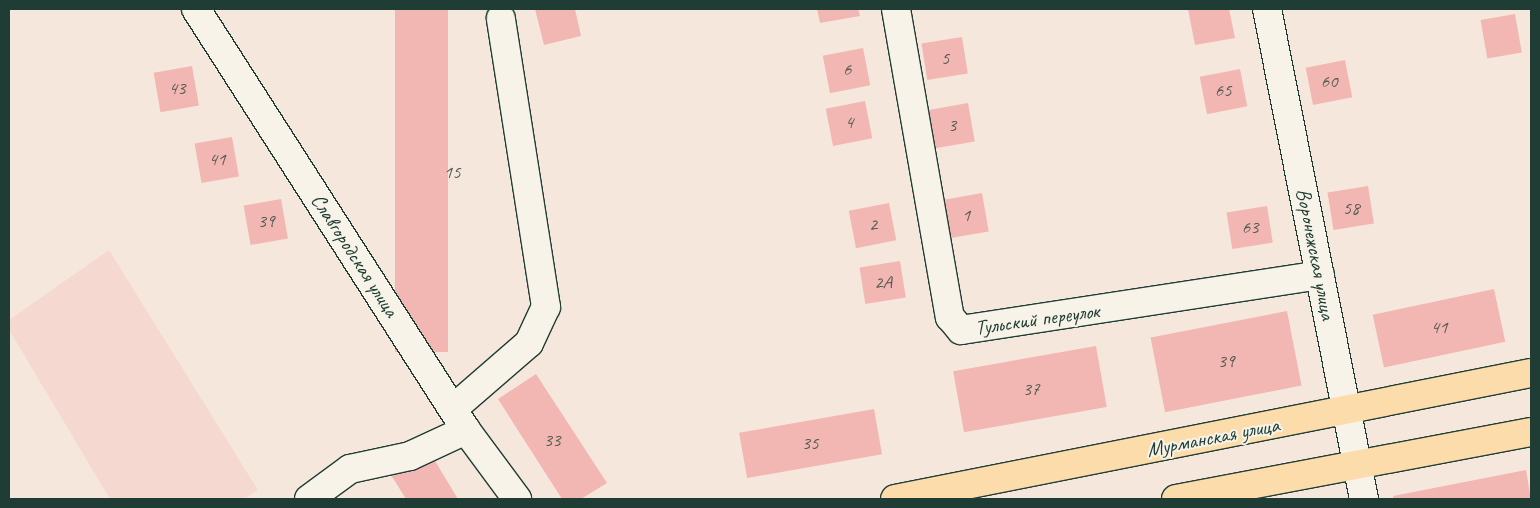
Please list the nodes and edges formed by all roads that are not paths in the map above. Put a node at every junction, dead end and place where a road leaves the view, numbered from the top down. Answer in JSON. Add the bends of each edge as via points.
{"nodes":[{"id":1,"x":196,"y":9,"type":"edge"},
{"id":2,"x":896,"y":9,"type":"edge"},
{"id":3,"x":1267,"y":9,"type":"edge"},
{"id":4,"x":501,"y":18,"type":"dead end"},
{"id":5,"x":1320,"y":275,"type":"junction"},
{"id":6,"x":1531,"y":373,"type":"edge"},
{"id":7,"x":1347,"y":411,"type":"junction"},
{"id":8,"x":460,"y":419,"type":"junction"},
{"id":9,"x":1531,"y":432,"type":"edge"},
{"id":10,"x":1358,"y":467,"type":"junction"},
{"id":11,"x":309,"y":499,"type":"edge"},
{"id":12,"x":517,"y":499,"type":"edge"},
{"id":13,"x":895,"y":499,"type":"edge"},
{"id":14,"x":1176,"y":499,"type":"edge"},
{"id":15,"x":1364,"y":499,"type":"edge"}],
"edges":[{"from":1,"to":8,"type":"street","name":"Славгородская улица"},
{"from":2,"to":5,"type":"street","name":"Тульский переулок","via":[[950,317],[961,330]]},
{"from":3,"to":5,"type":"street","name":"Воронежская улица"},
{"from":4,"to":8,"type":"street","via":[[546,306],[528,343]]},
{"from":5,"to":7,"type":"street","name":"Воронежская улица"},
{"from":6,"to":7,"type":"main road","name":"Мурманская улица"},
{"from":7,"to":10,"type":"street","name":"Воронежская улица"},
{"from":7,"to":13,"type":"main road","name":"Мурманская улица"},
{"from":8,"to":11,"type":"street","via":[[410,456],[350,469]]},
{"from":8,"to":12,"type":"street","name":"Славгородская улица"},
{"from":9,"to":10,"type":"main road"},
{"from":10,"to":14,"type":"main road"},
{"from":10,"to":15,"type":"street","name":"Воронежская улица"}]}
